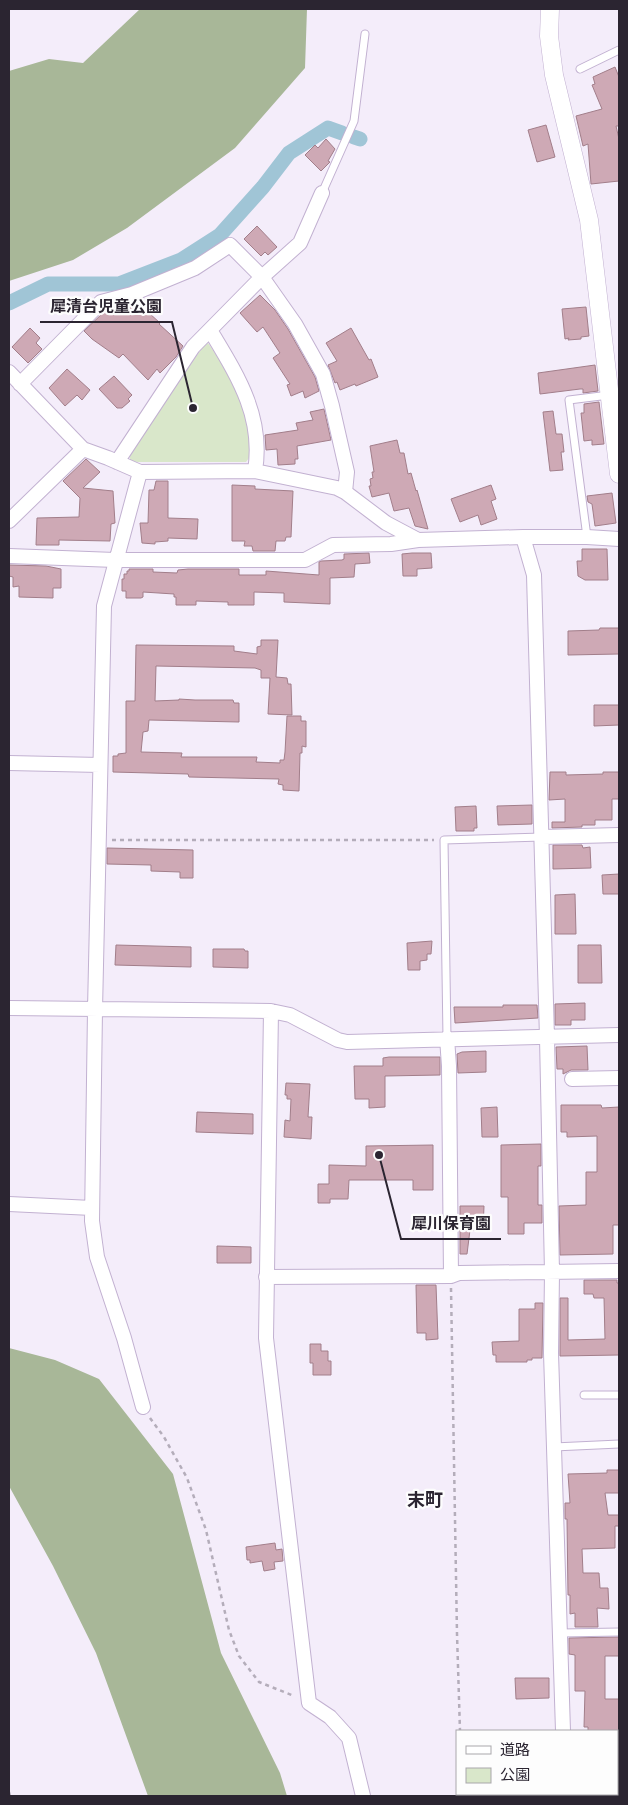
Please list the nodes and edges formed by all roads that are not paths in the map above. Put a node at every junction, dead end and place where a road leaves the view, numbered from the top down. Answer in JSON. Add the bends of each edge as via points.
{"nodes":[{"id":1,"x":550,"y":9,"type":"edge"},
{"id":2,"x":365,"y":34,"type":"dead end"},
{"id":3,"x":619,"y":50,"type":"edge"},
{"id":4,"x":580,"y":69,"type":"dead end"},
{"id":5,"x":322,"y":193,"type":"joint"},
{"id":6,"x":262,"y":277,"type":"junction"},
{"id":7,"x":210,"y":330,"type":"junction"},
{"id":8,"x":9,"y":372,"type":"edge"},
{"id":9,"x":20,"y":384,"type":"junction"},
{"id":10,"x":610,"y":395,"type":"junction"},
{"id":11,"x":83,"y":449,"type":"junction"},
{"id":12,"x":117,"y":462,"type":"junction"},
{"id":13,"x":255,"y":471,"type":"junction"},
{"id":14,"x":140,"y":472,"type":"junction"},
{"id":15,"x":619,"y":474,"type":"edge"},
{"id":16,"x":345,"y":492,"type":"junction"},
{"id":17,"x":9,"y":521,"type":"edge"},
{"id":18,"x":587,"y":536,"type":"junction"},
{"id":19,"x":523,"y":537,"type":"junction"},
{"id":20,"x":619,"y":539,"type":"edge"},
{"id":21,"x":418,"y":540,"type":"junction"},
{"id":22,"x":9,"y":556,"type":"edge"},
{"id":23,"x":115,"y":560,"type":"junction"},
{"id":24,"x":9,"y":763,"type":"edge"},
{"id":25,"x":100,"y":765,"type":"junction"},
{"id":26,"x":619,"y":835,"type":"edge"},
{"id":27,"x":542,"y":837,"type":"junction"},
{"id":28,"x":9,"y":1008,"type":"edge"},
{"id":29,"x":95,"y":1010,"type":"junction"},
{"id":30,"x":271,"y":1011,"type":"junction"},
{"id":31,"x":619,"y":1035,"type":"edge"},
{"id":32,"x":447,"y":1038,"type":"junction"},
{"id":33,"x":547,"y":1038,"type":"junction"},
{"id":34,"x":619,"y":1078,"type":"edge"},
{"id":35,"x":572,"y":1079,"type":"dead end"},
{"id":36,"x":9,"y":1204,"type":"edge"},
{"id":37,"x":92,"y":1208,"type":"junction"},
{"id":38,"x":619,"y":1271,"type":"edge"},
{"id":39,"x":552,"y":1272,"type":"junction"},
{"id":40,"x":451,"y":1276,"type":"junction"},
{"id":41,"x":266,"y":1277,"type":"junction"},
{"id":42,"x":584,"y":1395,"type":"dead end"},
{"id":43,"x":619,"y":1395,"type":"edge"},
{"id":44,"x":143,"y":1407,"type":"road end"},
{"id":45,"x":619,"y":1444,"type":"edge"},
{"id":46,"x":554,"y":1447,"type":"junction"},
{"id":47,"x":619,"y":1632,"type":"edge"},
{"id":48,"x":561,"y":1633,"type":"junction"},
{"id":49,"x":563,"y":1730,"type":"edge"},
{"id":50,"x":363,"y":1796,"type":"edge"}],
"edges":[{"from":1,"to":10,"type":"street","via":[[549,36],[554,74],[589,220]]},
{"from":2,"to":5,"type":"lane","via":[[354,121]]},
{"from":3,"to":4,"type":"lane"},
{"from":5,"to":6,"type":"street","via":[[300,243]]},
{"from":6,"to":7,"type":"street"},
{"from":6,"to":9,"type":"street","via":[[230,245],[195,268],[132,294],[101,302]]},
{"from":6,"to":16,"type":"street","via":[[295,324],[323,374],[346,472]]},
{"from":7,"to":12,"type":"street","via":[[193,347]]},
{"from":7,"to":13,"type":"street","via":[[239,378],[252,412],[258,456]]},
{"from":8,"to":9,"type":"street"},
{"from":9,"to":11,"type":"street"},
{"from":10,"to":15,"type":"street"},
{"from":10,"to":18,"type":"lane","via":[[569,400]]},
{"from":11,"to":12,"type":"street"},
{"from":11,"to":17,"type":"street"},
{"from":12,"to":14,"type":"street"},
{"from":13,"to":14,"type":"street"},
{"from":13,"to":16,"type":"street"},
{"from":14,"to":23,"type":"street"},
{"from":16,"to":21,"type":"street","via":[[386,523]]},
{"from":18,"to":19,"type":"street"},
{"from":18,"to":20,"type":"street"},
{"from":19,"to":21,"type":"street"},
{"from":19,"to":27,"type":"street","via":[[534,575]]},
{"from":21,"to":23,"type":"street","via":[[333,545],[305,560]]},
{"from":22,"to":23,"type":"street"},
{"from":23,"to":25,"type":"street","via":[[104,606]]},
{"from":24,"to":25,"type":"street"},
{"from":25,"to":29,"type":"street"},
{"from":26,"to":27,"type":"street"},
{"from":27,"to":32,"type":"lane","via":[[444,840]]},
{"from":27,"to":33,"type":"street"},
{"from":28,"to":29,"type":"street"},
{"from":29,"to":30,"type":"street"},
{"from":29,"to":37,"type":"street"},
{"from":30,"to":32,"type":"street","via":[[290,1014],[347,1042]]},
{"from":30,"to":41,"type":"street"},
{"from":31,"to":33,"type":"street"},
{"from":32,"to":33,"type":"street"},
{"from":32,"to":40,"type":"street","via":[[450,1066]]},
{"from":33,"to":39,"type":"street"},
{"from":34,"to":35,"type":"street"},
{"from":36,"to":37,"type":"street"},
{"from":37,"to":44,"type":"street","via":[[96,1257],[124,1338]]},
{"from":38,"to":39,"type":"street"},
{"from":39,"to":40,"type":"street","via":[[459,1273]]},
{"from":39,"to":46,"type":"street"},
{"from":40,"to":41,"type":"street"},
{"from":41,"to":50,"type":"street","via":[[266,1338],[309,1703],[330,1717],[349,1738]]},
{"from":42,"to":43,"type":"lane"},
{"from":45,"to":46,"type":"lane"},
{"from":46,"to":48,"type":"street"},
{"from":47,"to":48,"type":"lane"},
{"from":48,"to":49,"type":"street"}]}
